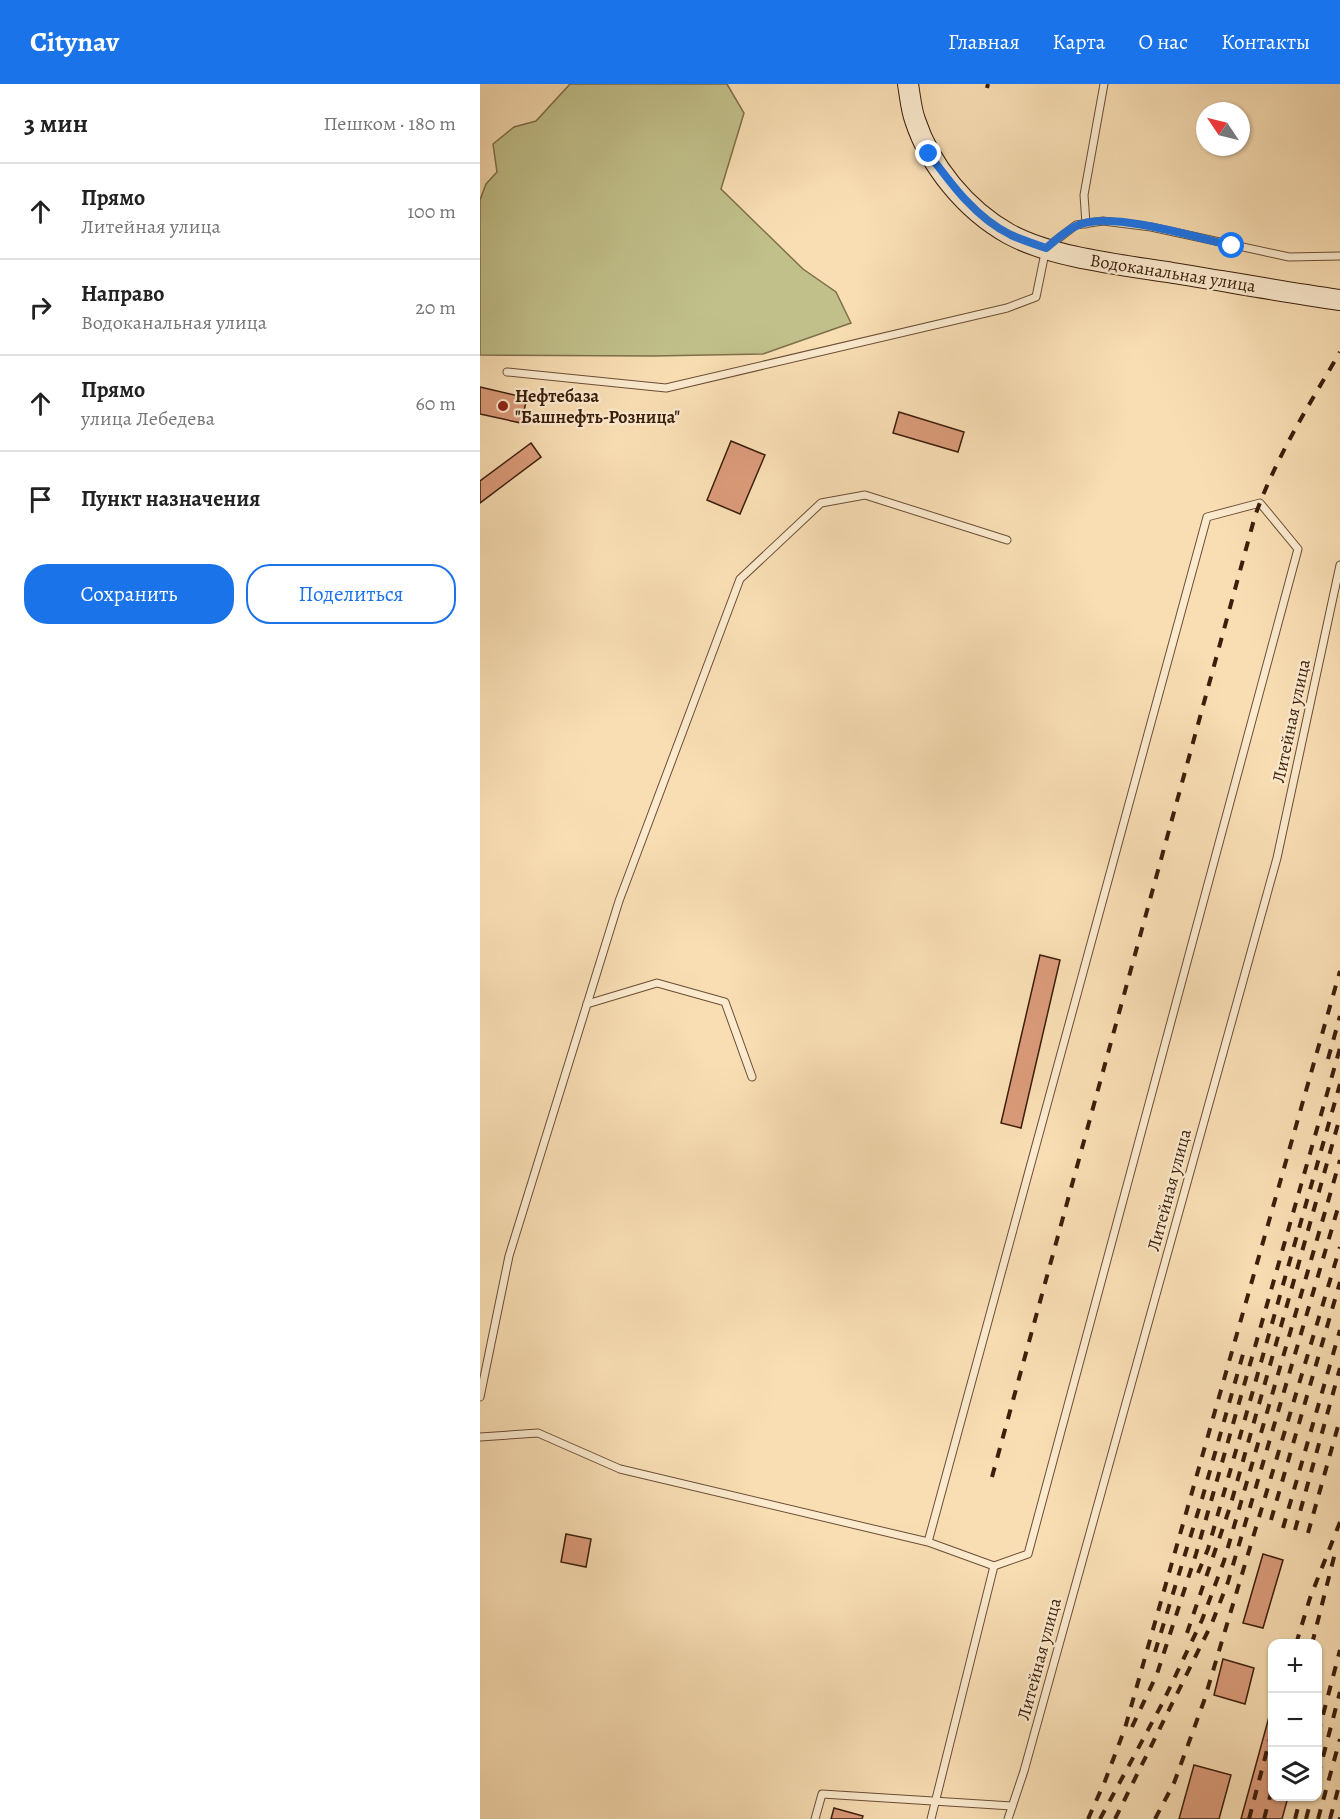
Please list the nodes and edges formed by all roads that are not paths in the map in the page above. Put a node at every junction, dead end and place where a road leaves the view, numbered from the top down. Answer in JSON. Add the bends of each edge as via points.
{"nodes":[{"id":1,"x":908,"y":84,"type":"edge"},
{"id":2,"x":1104,"y":84,"type":"edge"},
{"id":3,"x":1086,"y":224,"type":"junction"},
{"id":4,"x":1046,"y":248,"type":"junction"},
{"id":5,"x":1340,"y":256,"type":"edge"},
{"id":6,"x":1331,"y":298,"type":"edge"},
{"id":7,"x":507,"y":372,"type":"dead end"},
{"id":8,"x":1007,"y":540,"type":"dead end"},
{"id":9,"x":1340,"y":565,"type":"edge"},
{"id":10,"x":587,"y":1004,"type":"junction"},
{"id":11,"x":752,"y":1077,"type":"dead end"},
{"id":12,"x":480,"y":1397,"type":"edge"},
{"id":13,"x":480,"y":1437,"type":"edge"},
{"id":14,"x":928,"y":1542,"type":"junction"},
{"id":15,"x":994,"y":1566,"type":"junction"},
{"id":16,"x":936,"y":1802,"type":"junction"},
{"id":17,"x":1012,"y":1806,"type":"junction"},
{"id":18,"x":815,"y":1819,"type":"edge"},
{"id":19,"x":931,"y":1819,"type":"edge"},
{"id":20,"x":1008,"y":1819,"type":"edge"}],
"edges":[{"from":1,"to":4,"type":"main road","name":"Водоканальная улица","via":[[914,118],[929,154],[952,185],[983,217],[1010,235]]},
{"from":2,"to":3,"type":"lane","via":[[1084,195]]},
{"from":3,"to":4,"type":"lane","via":[[1076,225]]},
{"from":3,"to":5,"type":"lane","via":[[1103,220],[1151,227],[1289,257]]},
{"from":4,"to":6,"type":"main road","name":"Водоканальная улица","via":[[1089,260]]},
{"from":4,"to":7,"type":"lane","via":[[1036,297],[1017,305],[666,388]]},
{"from":8,"to":10,"type":"lane","via":[[865,495],[821,503],[740,579],[619,901]]},
{"from":9,"to":17,"type":"lane","name":"Литейная улица","via":[[1277,858]]},
{"from":10,"to":11,"type":"lane","via":[[657,983],[725,1002]]},
{"from":10,"to":12,"type":"lane","via":[[509,1256]]},
{"from":13,"to":14,"type":"lane","via":[[538,1433],[620,1469]]},
{"from":14,"to":15,"type":"lane"},
{"from":14,"to":15,"type":"lane","via":[[1207,517],[1260,503],[1298,549],[1028,1554]]},
{"from":15,"to":16,"type":"lane"},
{"from":16,"to":17,"type":"lane"},
{"from":16,"to":18,"type":"lane","via":[[822,1794]]},
{"from":16,"to":19,"type":"lane"},
{"from":17,"to":20,"type":"lane","name":"Литейная улица"}]}
